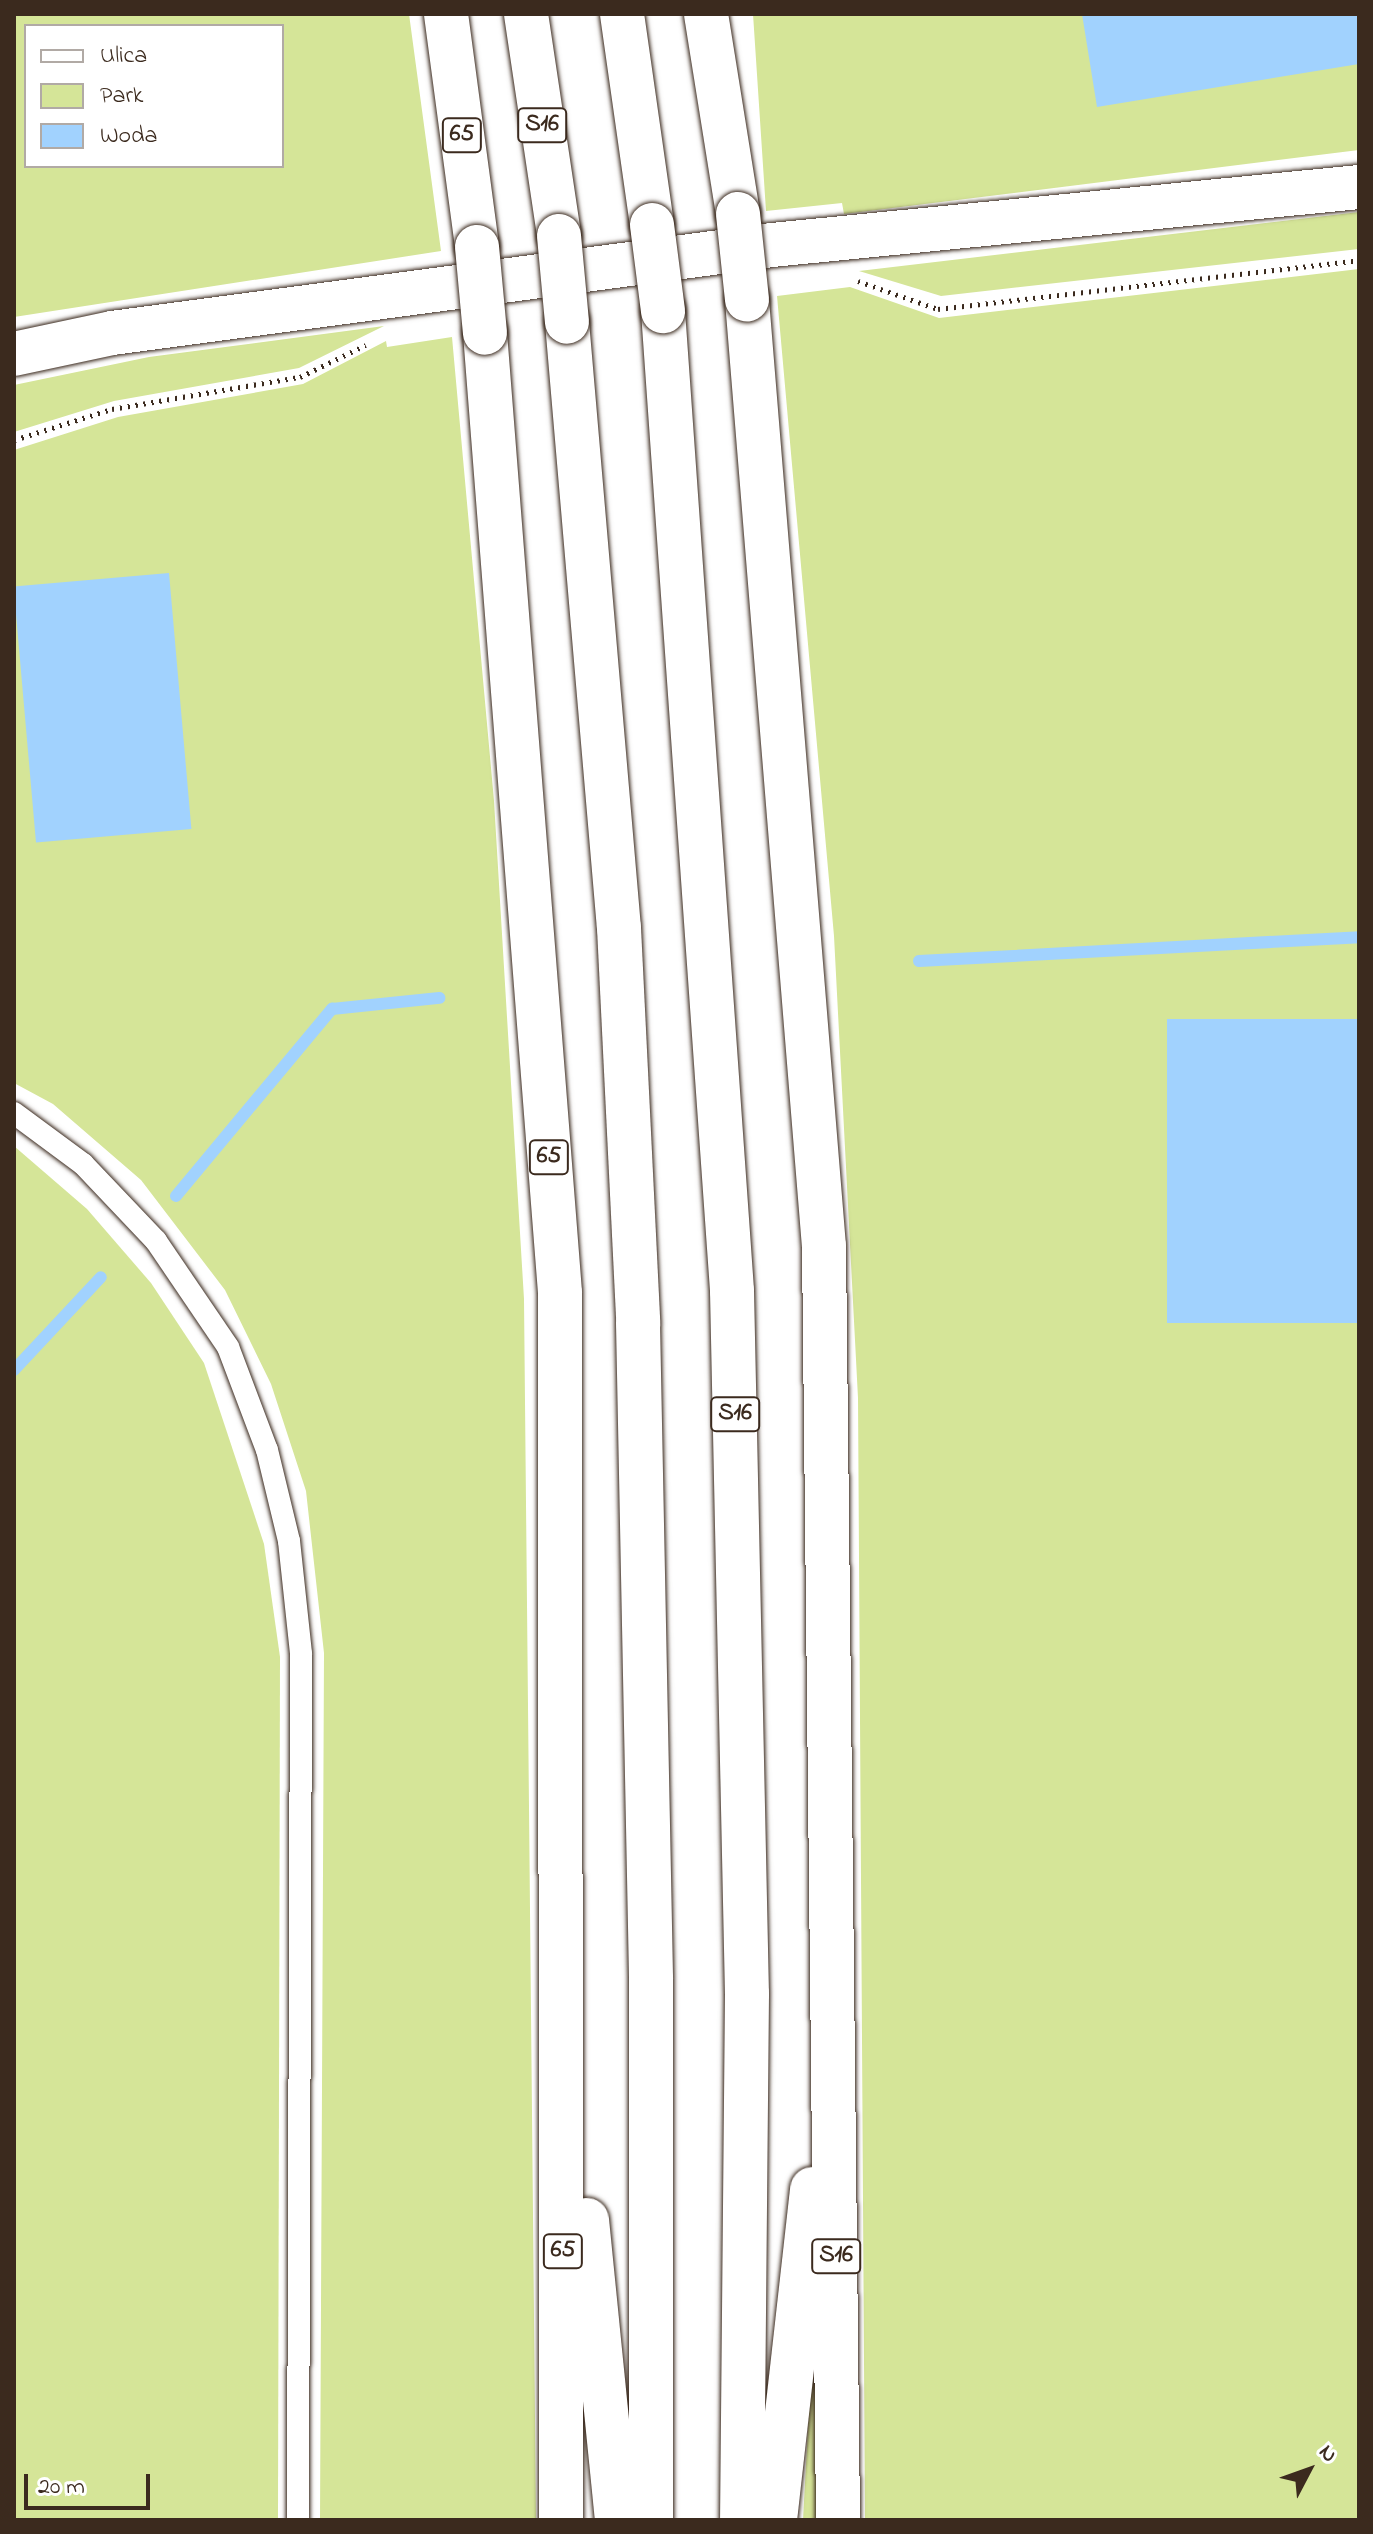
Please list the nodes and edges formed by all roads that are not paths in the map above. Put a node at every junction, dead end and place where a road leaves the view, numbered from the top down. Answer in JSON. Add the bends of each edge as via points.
{"nodes":[{"id":1,"x":526,"y":14,"type":"edge"},
{"id":2,"x":622,"y":14,"type":"edge"},
{"id":3,"x":706,"y":14,"type":"edge"},
{"id":4,"x":719,"y":14,"type":"edge"},
{"id":5,"x":446,"y":17,"type":"edge"},
{"id":6,"x":719,"y":97,"type":"junction"},
{"id":7,"x":1356,"y":186,"type":"edge"},
{"id":8,"x":14,"y":354,"type":"edge"},
{"id":9,"x":14,"y":1113,"type":"edge"},
{"id":10,"x":564,"y":1983,"type":"junction"},
{"id":11,"x":834,"y":1992,"type":"junction"},
{"id":12,"x":298,"y":2520,"type":"edge"},
{"id":13,"x":561,"y":2520,"type":"edge"},
{"id":14,"x":617,"y":2520,"type":"edge"},
{"id":15,"x":651,"y":2520,"type":"edge"},
{"id":16,"x":742,"y":2520,"type":"edge"},
{"id":17,"x":775,"y":2520,"type":"edge"},
{"id":18,"x":838,"y":2520,"type":"edge"}],
"edges":[{"from":1,"to":15,"type":"main road","number":"S16","bridge":true,"via":[[559,236],[619,928],[638,1323],[651,1979]]},
{"from":2,"to":16,"type":"main road","number":"S16","bridge":true,"via":[[663,311],[732,1291],[747,1994]]},
{"from":3,"to":6,"type":"main road","number":"S16"},
{"from":4,"to":6,"type":"main road"},
{"from":5,"to":10,"type":"main road","number":"65","bridge":true,"via":[[485,333],[560,1293]]},
{"from":6,"to":11,"type":"main road","number":"S16","bridge":true,"via":[[747,300],[824,1246]]},
{"from":7,"to":8,"type":"main road","via":[[772,245],[112,333]]},
{"from":9,"to":12,"type":"lane","via":[[83,1164],[156,1241],[228,1347],[267,1450],[289,1541],[301,1654]]},
{"from":10,"to":13,"type":"main road","number":"65"},
{"from":10,"to":14,"type":"main road"},
{"from":11,"to":17,"type":"main road"},
{"from":11,"to":18,"type":"main road","number":"S16"}]}
